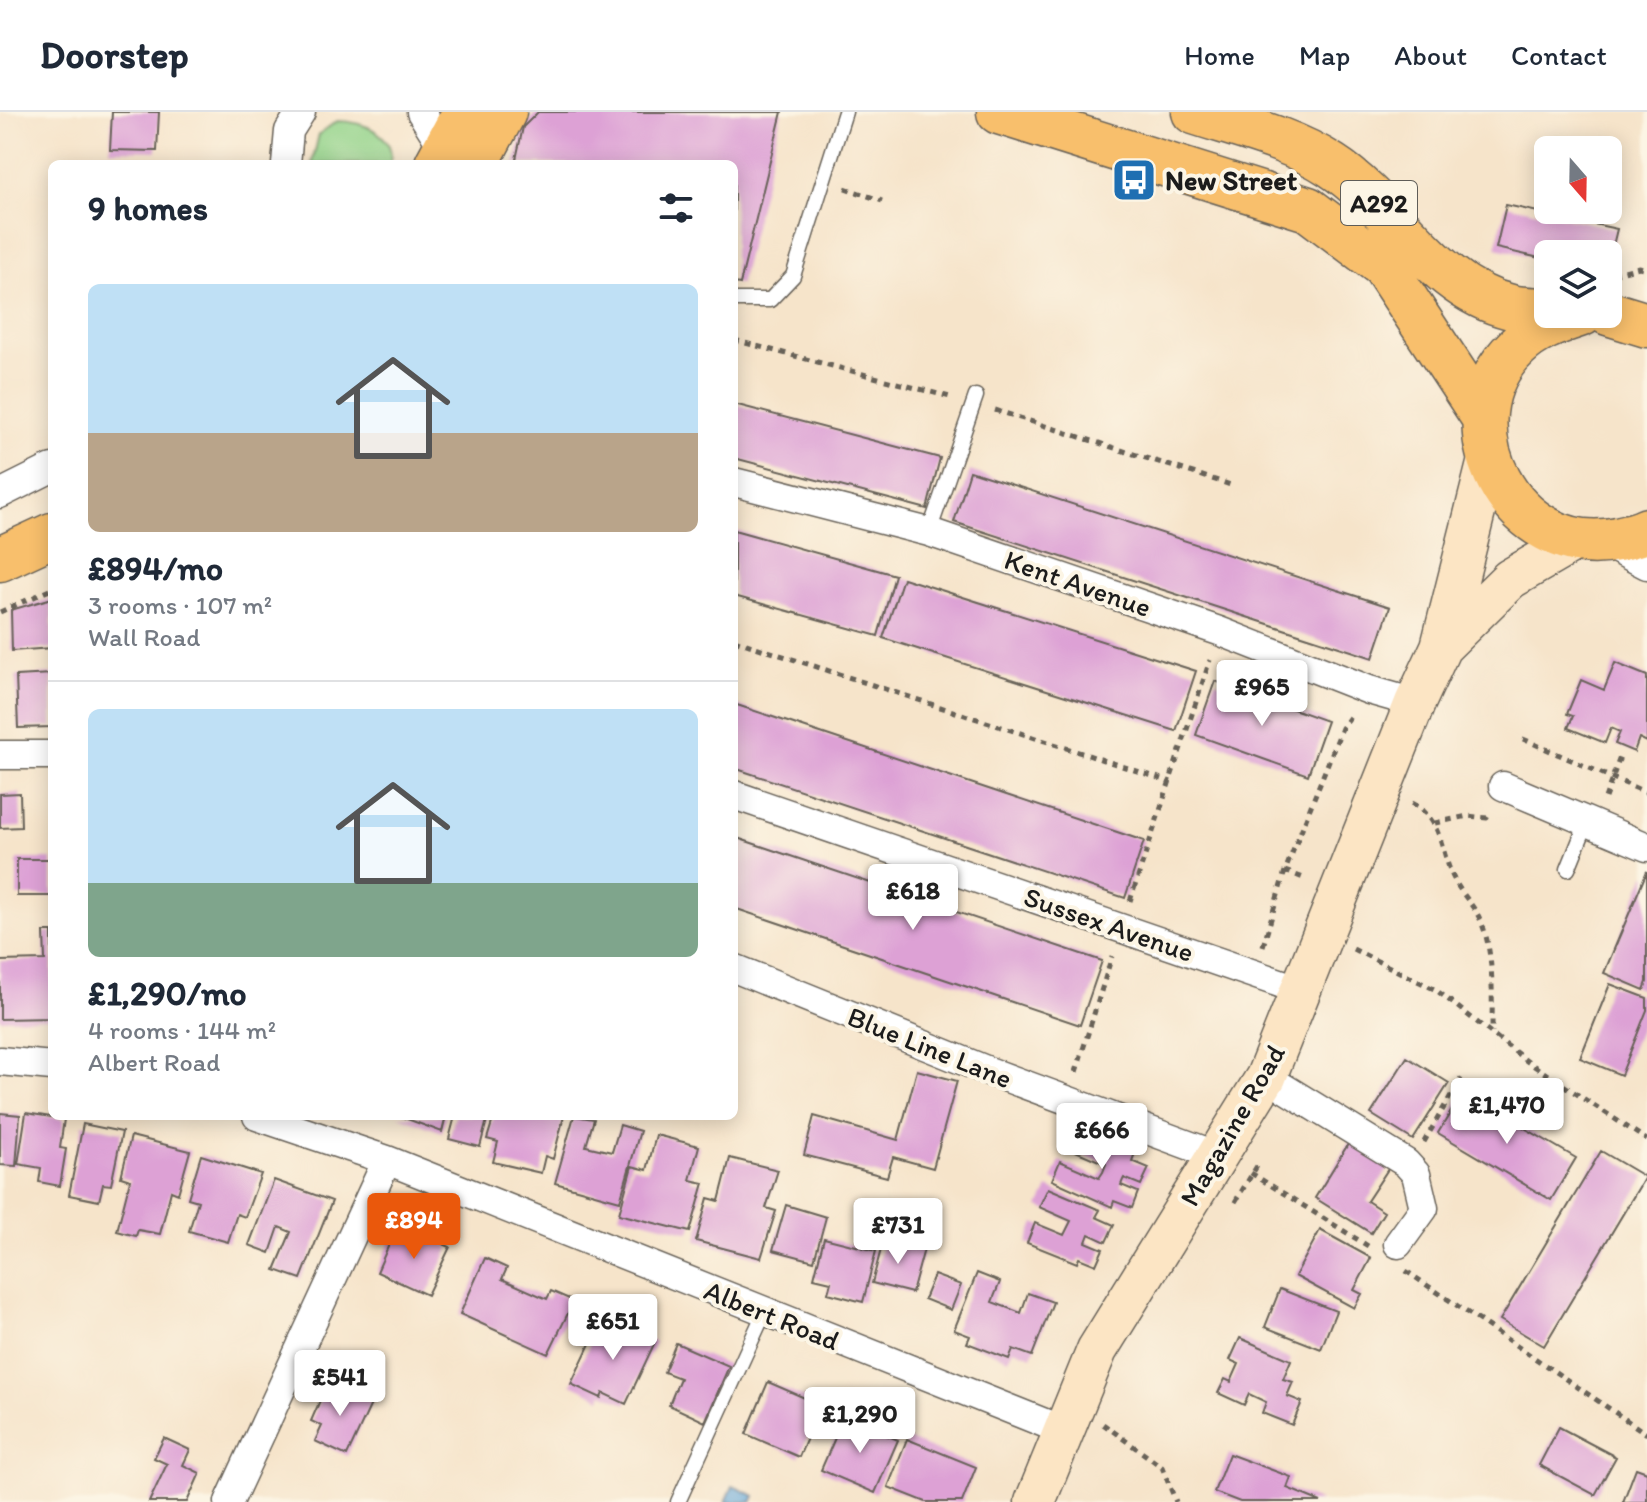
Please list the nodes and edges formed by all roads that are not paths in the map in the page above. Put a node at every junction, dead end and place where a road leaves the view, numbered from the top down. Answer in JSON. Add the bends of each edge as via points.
{"nodes":[{"id":1,"x":301,"y":112,"type":"edge"},
{"id":2,"x":421,"y":112,"type":"edge"},
{"id":3,"x":504,"y":112,"type":"edge"},
{"id":4,"x":845,"y":112,"type":"edge"},
{"id":5,"x":999,"y":112,"type":"edge"},
{"id":6,"x":1194,"y":112,"type":"edge"},
{"id":7,"x":1073,"y":125,"type":"edge"},
{"id":8,"x":455,"y":151,"type":"edge"},
{"id":9,"x":286,"y":160,"type":"edge"},
{"id":10,"x":738,"y":300,"type":"edge"},
{"id":11,"x":1534,"y":309,"type":"edge"},
{"id":12,"x":1622,"y":317,"type":"edge"},
{"id":13,"x":1647,"y":324,"type":"edge"},
{"id":14,"x":1543,"y":328,"type":"edge"},
{"id":15,"x":974,"y":400,"type":"road end"},
{"id":16,"x":1484,"y":418,"type":"junction"},
{"id":17,"x":1488,"y":460,"type":"junction"},
{"id":18,"x":48,"y":470,"type":"edge"},
{"id":19,"x":738,"y":483,"type":"edge"},
{"id":20,"x":0,"y":494,"type":"edge"},
{"id":21,"x":1647,"y":530,"type":"edge"},
{"id":22,"x":929,"y":532,"type":"junction"},
{"id":23,"x":48,"y":537,"type":"edge"},
{"id":24,"x":1590,"y":541,"type":"junction"},
{"id":25,"x":0,"y":559,"type":"edge"},
{"id":26,"x":1647,"y":565,"type":"edge"},
{"id":27,"x":1441,"y":647,"type":"junction"},
{"id":28,"x":1415,"y":703,"type":"junction"},
{"id":29,"x":0,"y":755,"type":"edge"},
{"id":30,"x":48,"y":755,"type":"edge"},
{"id":31,"x":1503,"y":786,"type":"road end"},
{"id":32,"x":738,"y":796,"type":"edge"},
{"id":33,"x":1591,"y":824,"type":"junction"},
{"id":34,"x":1647,"y":847,"type":"edge"},
{"id":35,"x":1568,"y":869,"type":"dead end"},
{"id":36,"x":738,"y":970,"type":"edge"},
{"id":37,"x":1303,"y":991,"type":"junction"},
{"id":38,"x":0,"y":1061,"type":"edge"},
{"id":39,"x":48,"y":1066,"type":"edge"},
{"id":40,"x":1266,"y":1077,"type":"junction"},
{"id":41,"x":269,"y":1120,"type":"edge"},
{"id":42,"x":1218,"y":1156,"type":"junction"},
{"id":43,"x":387,"y":1160,"type":"junction"},
{"id":44,"x":1390,"y":1253,"type":"road end"},
{"id":45,"x":764,"y":1313,"type":"junction"},
{"id":46,"x":1062,"y":1430,"type":"junction"},
{"id":47,"x":229,"y":1502,"type":"edge"},
{"id":48,"x":678,"y":1502,"type":"edge"},
{"id":49,"x":1035,"y":1502,"type":"edge"}],
"edges":[{"from":1,"to":9,"type":"street","via":[[289,131]]},
{"from":2,"to":8,"type":"street"},
{"from":3,"to":8,"type":"main road"},
{"from":4,"to":10,"type":"lane","via":[[793,276],[770,300]]},
{"from":5,"to":7,"type":"main road","number":"A292"},
{"from":6,"to":11,"type":"main road","number":"A292","via":[[1298,147],[1332,165],[1464,286],[1511,307]]},
{"from":7,"to":16,"type":"main road","number":"A292","via":[[1308,209],[1341,232],[1384,266]]},
{"from":12,"to":13,"type":"main road"},
{"from":14,"to":16,"type":"main road","via":[[1516,348],[1494,380]]},
{"from":15,"to":22,"type":"lane"},
{"from":16,"to":17,"type":"main road"},
{"from":17,"to":24,"type":"main road","via":[[1501,489],[1521,512],[1547,530]]},
{"from":17,"to":27,"type":"street","name":"Magazine Road"},
{"from":18,"to":20,"type":"street"},
{"from":19,"to":22,"type":"street","name":"Kent Avenue"},
{"from":21,"to":24,"type":"main road"},
{"from":22,"to":28,"type":"street","name":"Kent Avenue"},
{"from":23,"to":25,"type":"main road"},
{"from":24,"to":26,"type":"street"},
{"from":24,"to":27,"type":"street","name":"Magazine Road","via":[[1510,579]]},
{"from":27,"to":28,"type":"street","name":"Magazine Road"},
{"from":28,"to":37,"type":"street","name":"Magazine Road"},
{"from":29,"to":30,"type":"street"},
{"from":31,"to":33,"type":"street"},
{"from":32,"to":37,"type":"street","name":"Sussex Avenue"},
{"from":33,"to":34,"type":"street"},
{"from":33,"to":35,"type":"lane"},
{"from":36,"to":42,"type":"street","name":"Blue Line Lane"},
{"from":37,"to":40,"type":"street","name":"Magazine Road"},
{"from":38,"to":39,"type":"street"},
{"from":40,"to":42,"type":"street","name":"Magazine Road"},
{"from":40,"to":44,"type":"street","via":[[1410,1167],[1421,1186],[1424,1208]]},
{"from":41,"to":43,"type":"street","name":"Albert Road"},
{"from":42,"to":46,"type":"street","name":"Magazine Road","via":[[1097,1350]]},
{"from":43,"to":45,"type":"street","name":"Albert Road"},
{"from":43,"to":47,"type":"street"},
{"from":45,"to":46,"type":"street","name":"Albert Road"},
{"from":45,"to":48,"type":"lane"},
{"from":46,"to":49,"type":"street","name":"Magazine Road"}]}
